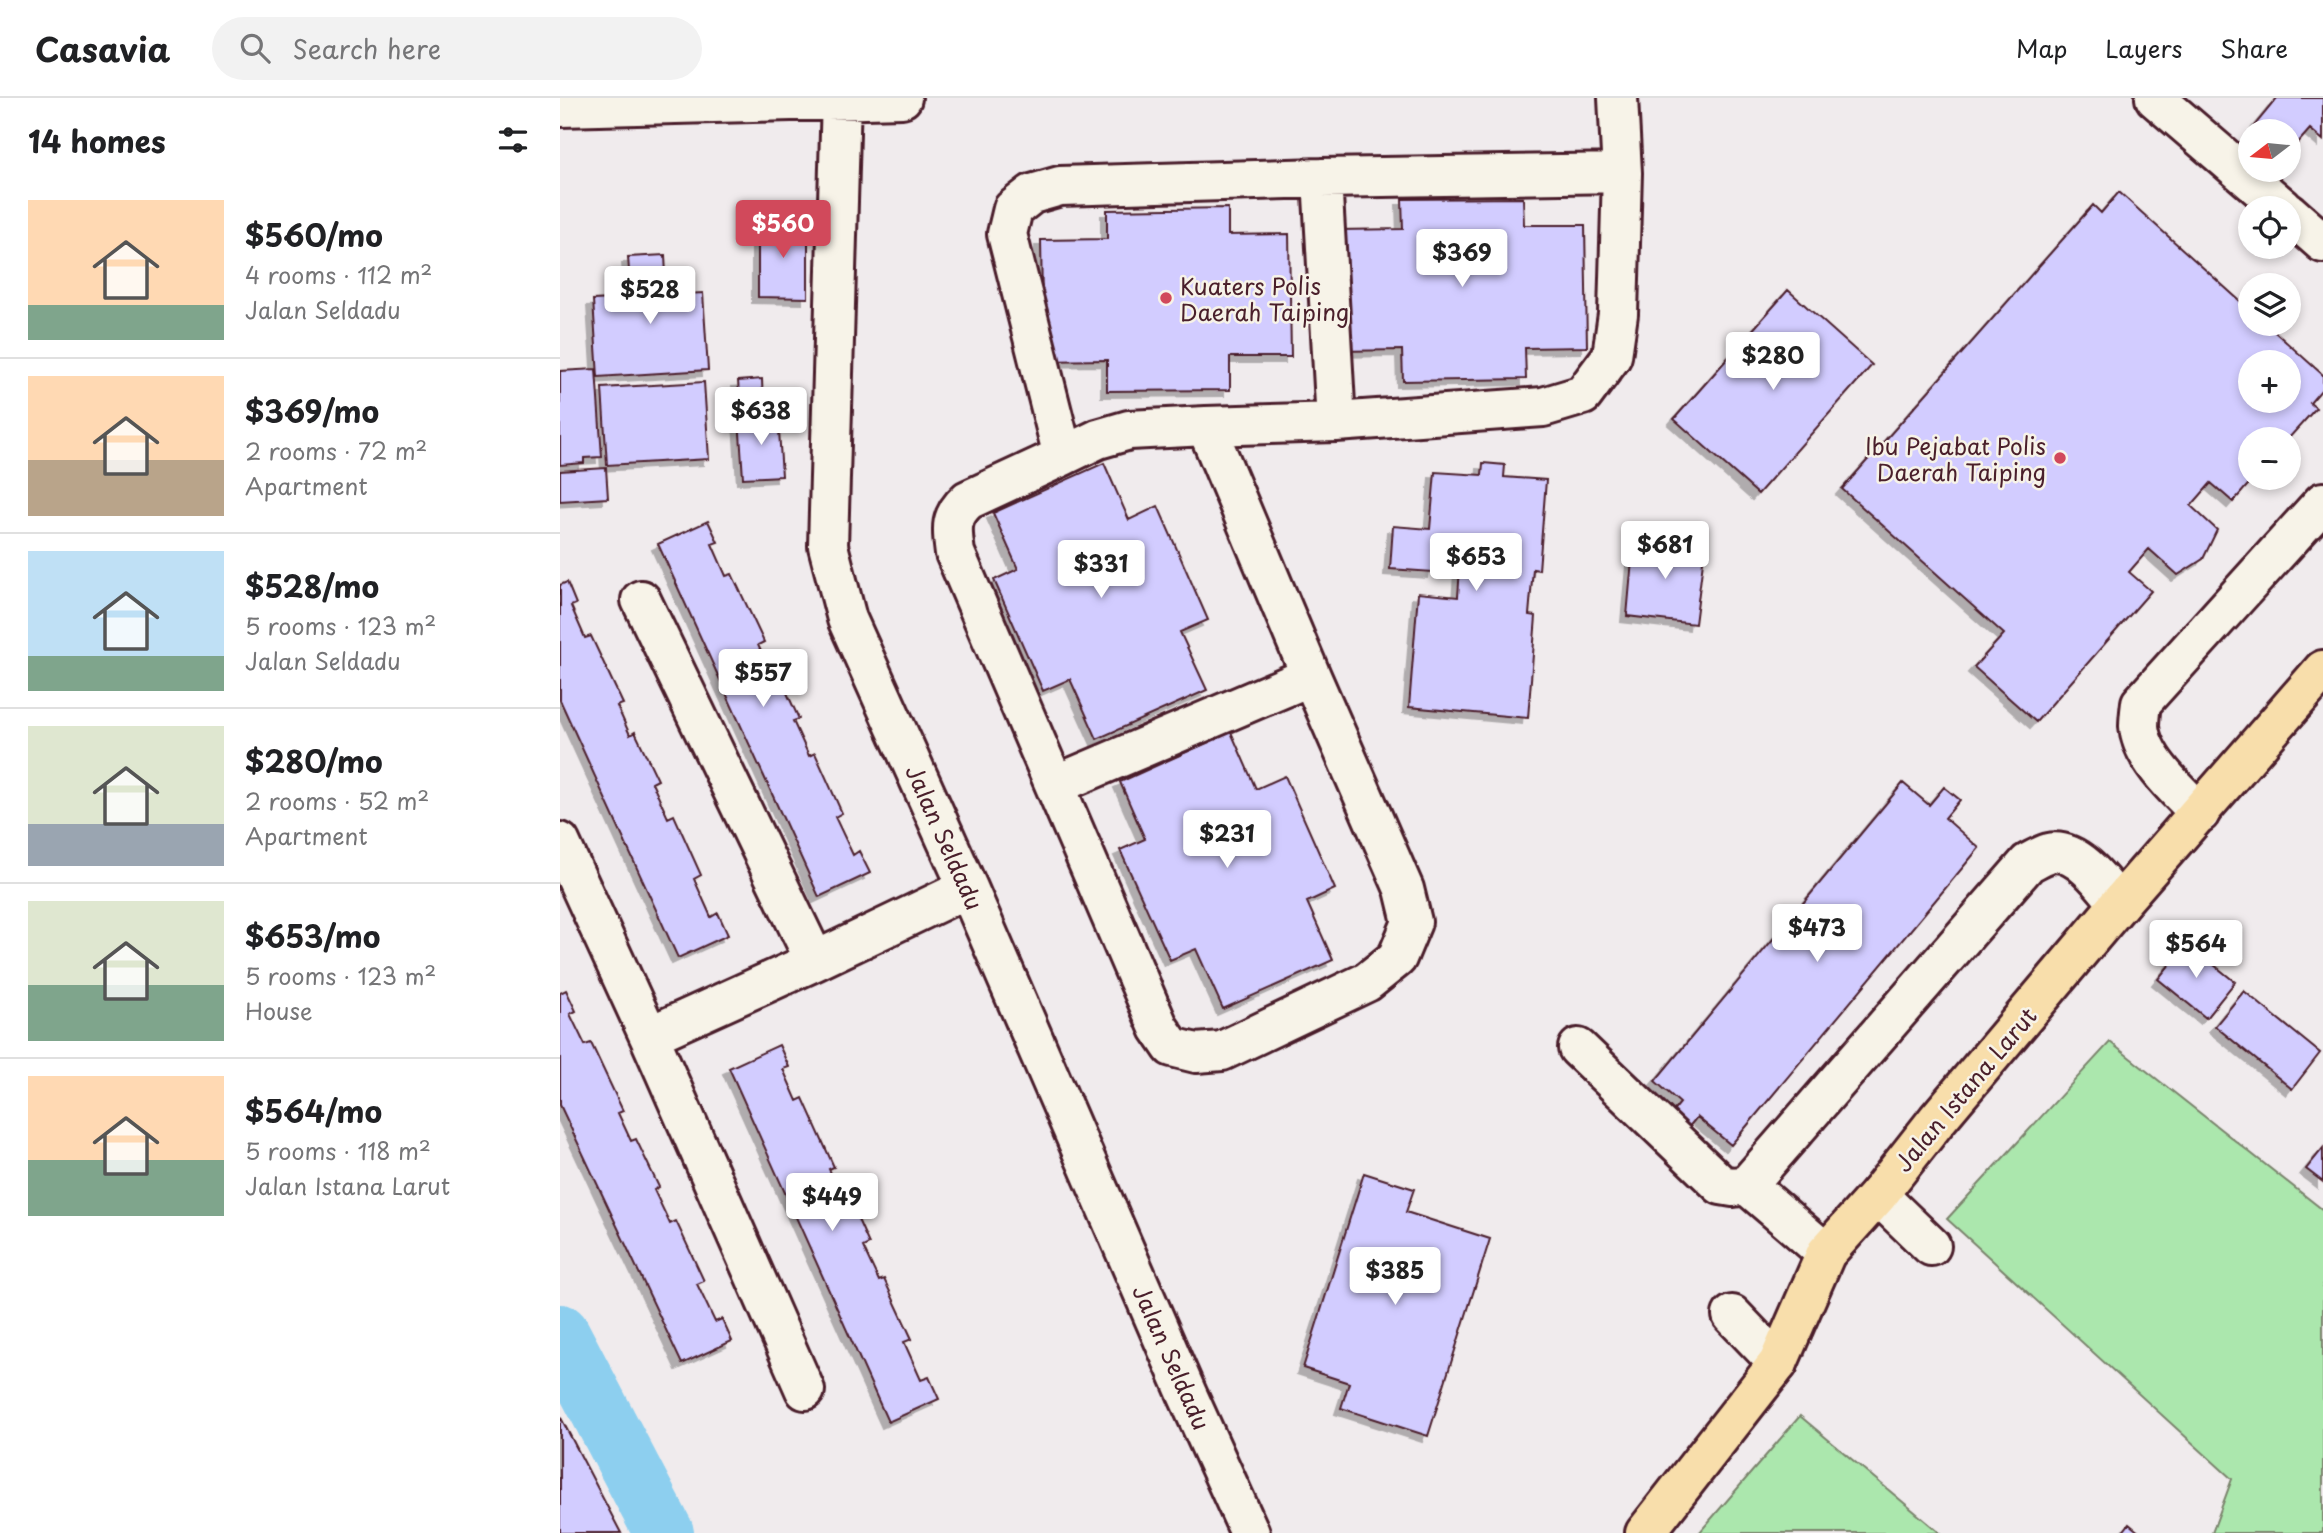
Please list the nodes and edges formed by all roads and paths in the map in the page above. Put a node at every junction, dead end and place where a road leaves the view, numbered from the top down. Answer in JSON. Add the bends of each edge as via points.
{"nodes":[{"id":1,"x":902,"y":98,"type":"edge"},
{"id":2,"x":1618,"y":98,"type":"edge"},
{"id":3,"x":2155,"y":98,"type":"edge"},
{"id":4,"x":841,"y":99,"type":"edge"},
{"id":5,"x":560,"y":107,"type":"edge"},
{"id":6,"x":1622,"y":173,"type":"junction"},
{"id":7,"x":1322,"y":178,"type":"junction"},
{"id":8,"x":2269,"y":196,"type":"edge"},
{"id":9,"x":2301,"y":224,"type":"edge"},
{"id":10,"x":2323,"y":243,"type":"edge"},
{"id":11,"x":1336,"y":422,"type":"junction"},
{"id":12,"x":1206,"y":426,"type":"junction"},
{"id":13,"x":1063,"y":456,"type":"junction"},
{"id":14,"x":2323,"y":502,"type":"edge"},
{"id":15,"x":641,"y":600,"type":"dead end"},
{"id":16,"x":2323,"y":670,"type":"edge"},
{"id":17,"x":1311,"y":676,"type":"junction"},
{"id":18,"x":1055,"y":785,"type":"junction"},
{"id":19,"x":2200,"y":813,"type":"junction"},
{"id":20,"x":560,"y":842,"type":"edge"},
{"id":21,"x":968,"y":888,"type":"junction"},
{"id":22,"x":2119,"y":904,"type":"junction"},
{"id":23,"x":815,"y":961,"type":"junction"},
{"id":24,"x":649,"y":1036,"type":"junction"},
{"id":25,"x":1578,"y":1048,"type":"dead end"},
{"id":26,"x":1747,"y":1185,"type":"junction"},
{"id":27,"x":1878,"y":1195,"type":"junction"},
{"id":28,"x":1931,"y":1246,"type":"dead end"},
{"id":29,"x":1826,"y":1253,"type":"junction"},
{"id":30,"x":1732,"y":1315,"type":"dead end"},
{"id":31,"x":1777,"y":1363,"type":"junction"},
{"id":32,"x":805,"y":1390,"type":"dead end"},
{"id":33,"x":1250,"y":1533,"type":"edge"},
{"id":34,"x":1645,"y":1533,"type":"edge"}],
"edges":[{"from":1,"to":4,"type":"street"},
{"from":2,"to":6,"type":"street"},
{"from":3,"to":8,"type":"street"},
{"from":4,"to":5,"type":"street"},
{"from":4,"to":21,"type":"street","name":"Jalan Seldadu","via":[[828,546],[847,619]]},
{"from":6,"to":7,"type":"street"},
{"from":6,"to":11,"type":"street","via":[[1618,314],[1612,356],[1583,395],[1543,407]]},
{"from":7,"to":11,"type":"street"},
{"from":7,"to":13,"type":"street","via":[[1060,186],[1032,194],[1013,209],[1007,234]]},
{"from":9,"to":10,"type":"street"},
{"from":11,"to":12,"type":"street"},
{"from":12,"to":13,"type":"street","via":[[1129,430]]},
{"from":12,"to":17,"type":"street"},
{"from":13,"to":18,"type":"street","via":[[968,500],[957,510],[952,528],[955,553]]},
{"from":14,"to":19,"type":"street","via":[[2141,703],[2139,727],[2145,748]]},
{"from":15,"to":23,"type":"street"},
{"from":16,"to":19,"type":"main road","name":"Jalan Istana Larut"},
{"from":17,"to":18,"type":"street"},
{"from":17,"to":18,"type":"street","via":[[1404,889],[1412,922],[1397,958],[1367,982],[1222,1051],[1196,1053],[1172,1047],[1159,1028]]},
{"from":19,"to":22,"type":"main road","name":"Jalan Istana Larut"},
{"from":20,"to":24,"type":"street"},
{"from":21,"to":23,"type":"street"},
{"from":21,"to":33,"type":"street","name":"Jalan Seldadu"},
{"from":22,"to":26,"type":"street","via":[[2095,873],[2064,854],[2048,853],[2028,863]]},
{"from":22,"to":27,"type":"main road","name":"Jalan Istana Larut"},
{"from":23,"to":24,"type":"street"},
{"from":24,"to":32,"type":"street"},
{"from":25,"to":26,"type":"street","via":[[1721,1185]]},
{"from":26,"to":29,"type":"street"},
{"from":27,"to":28,"type":"street"},
{"from":27,"to":29,"type":"main road","name":"Jalan Istana Larut"},
{"from":29,"to":31,"type":"main road","name":"Jalan Istana Larut"},
{"from":30,"to":31,"type":"street"},
{"from":31,"to":34,"type":"main road","name":"Jalan Istana Larut"}]}
